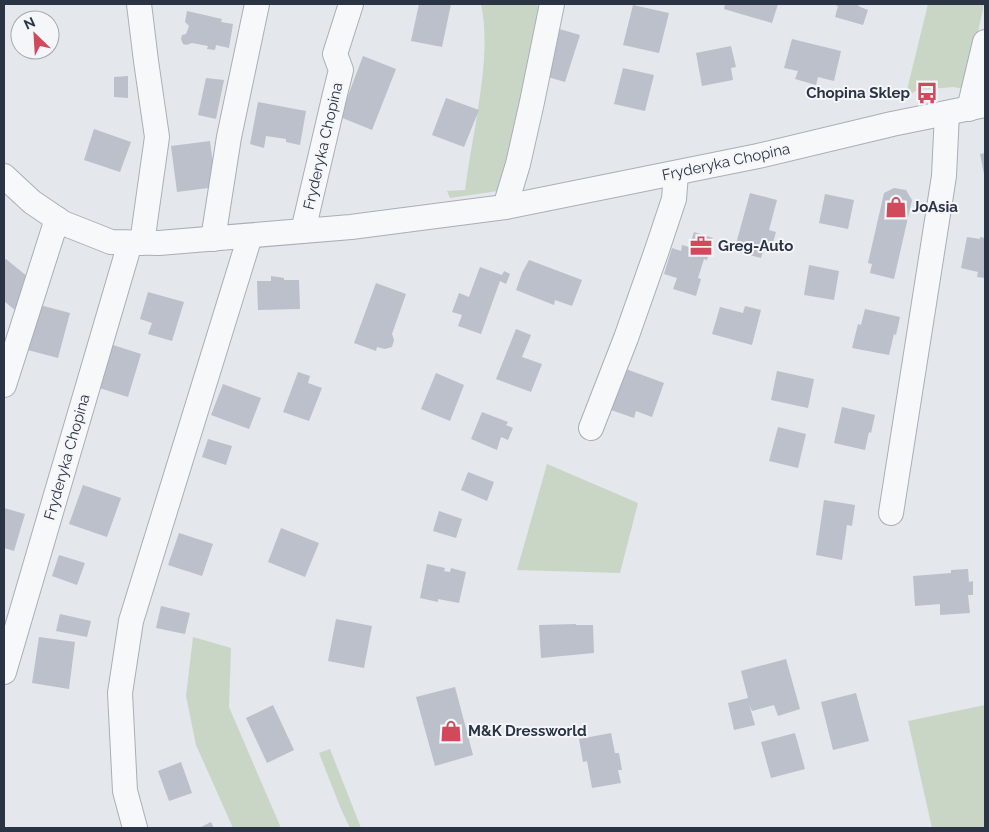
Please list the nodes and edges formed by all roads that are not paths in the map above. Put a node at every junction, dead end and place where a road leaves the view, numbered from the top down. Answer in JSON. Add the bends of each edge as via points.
{"nodes":[{"id":1,"x":139,"y":4,"type":"edge"},
{"id":2,"x":257,"y":4,"type":"edge"},
{"id":3,"x":351,"y":4,"type":"edge"},
{"id":4,"x":552,"y":4,"type":"edge"},
{"id":5,"x":985,"y":42,"type":"edge"},
{"id":6,"x":967,"y":109,"type":"edge"},
{"id":7,"x":676,"y":174,"type":"junction"},
{"id":8,"x":8,"y":188,"type":"edge"},
{"id":9,"x":505,"y":207,"type":"junction"},
{"id":10,"x":57,"y":219,"type":"junction"},
{"id":11,"x":303,"y":231,"type":"junction"},
{"id":12,"x":250,"y":236,"type":"junction"},
{"id":13,"x":213,"y":239,"type":"junction"},
{"id":14,"x":136,"y":243,"type":"junction"},
{"id":15,"x":4,"y":385,"type":"edge"},
{"id":16,"x":591,"y":428,"type":"dead end"},
{"id":17,"x":891,"y":513,"type":"dead end"},
{"id":18,"x":4,"y":672,"type":"edge"},
{"id":19,"x":135,"y":828,"type":"edge"}],
"edges":[{"from":1,"to":14,"type":"street","via":[[157,137]]},
{"from":2,"to":13,"type":"street","via":[[229,137]]},
{"from":3,"to":11,"type":"street","name":"Fryderyka Chopina","via":[[335,54],[341,70]]},
{"from":4,"to":9,"type":"street","via":[[518,164]]},
{"from":5,"to":6,"type":"street"},
{"from":6,"to":7,"type":"street","name":"Fryderyka Chopina"},
{"from":6,"to":17,"type":"street","via":[[944,176]]},
{"from":7,"to":9,"type":"street","name":"Fryderyka Chopina"},
{"from":7,"to":16,"type":"street","via":[[674,199],[657,250]]},
{"from":8,"to":10,"type":"street","name":"Fryderyka Chopina"},
{"from":9,"to":11,"type":"street","name":"Fryderyka Chopina"},
{"from":10,"to":14,"type":"street","name":"Fryderyka Chopina","via":[[111,242]]},
{"from":10,"to":15,"type":"street"},
{"from":11,"to":12,"type":"street","name":"Fryderyka Chopina"},
{"from":12,"to":13,"type":"street","name":"Fryderyka Chopina"},
{"from":12,"to":19,"type":"street","via":[[131,621],[120,693],[125,792]]},
{"from":13,"to":14,"type":"street","name":"Fryderyka Chopina"},
{"from":14,"to":18,"type":"street","name":"Fryderyka Chopina"}]}
